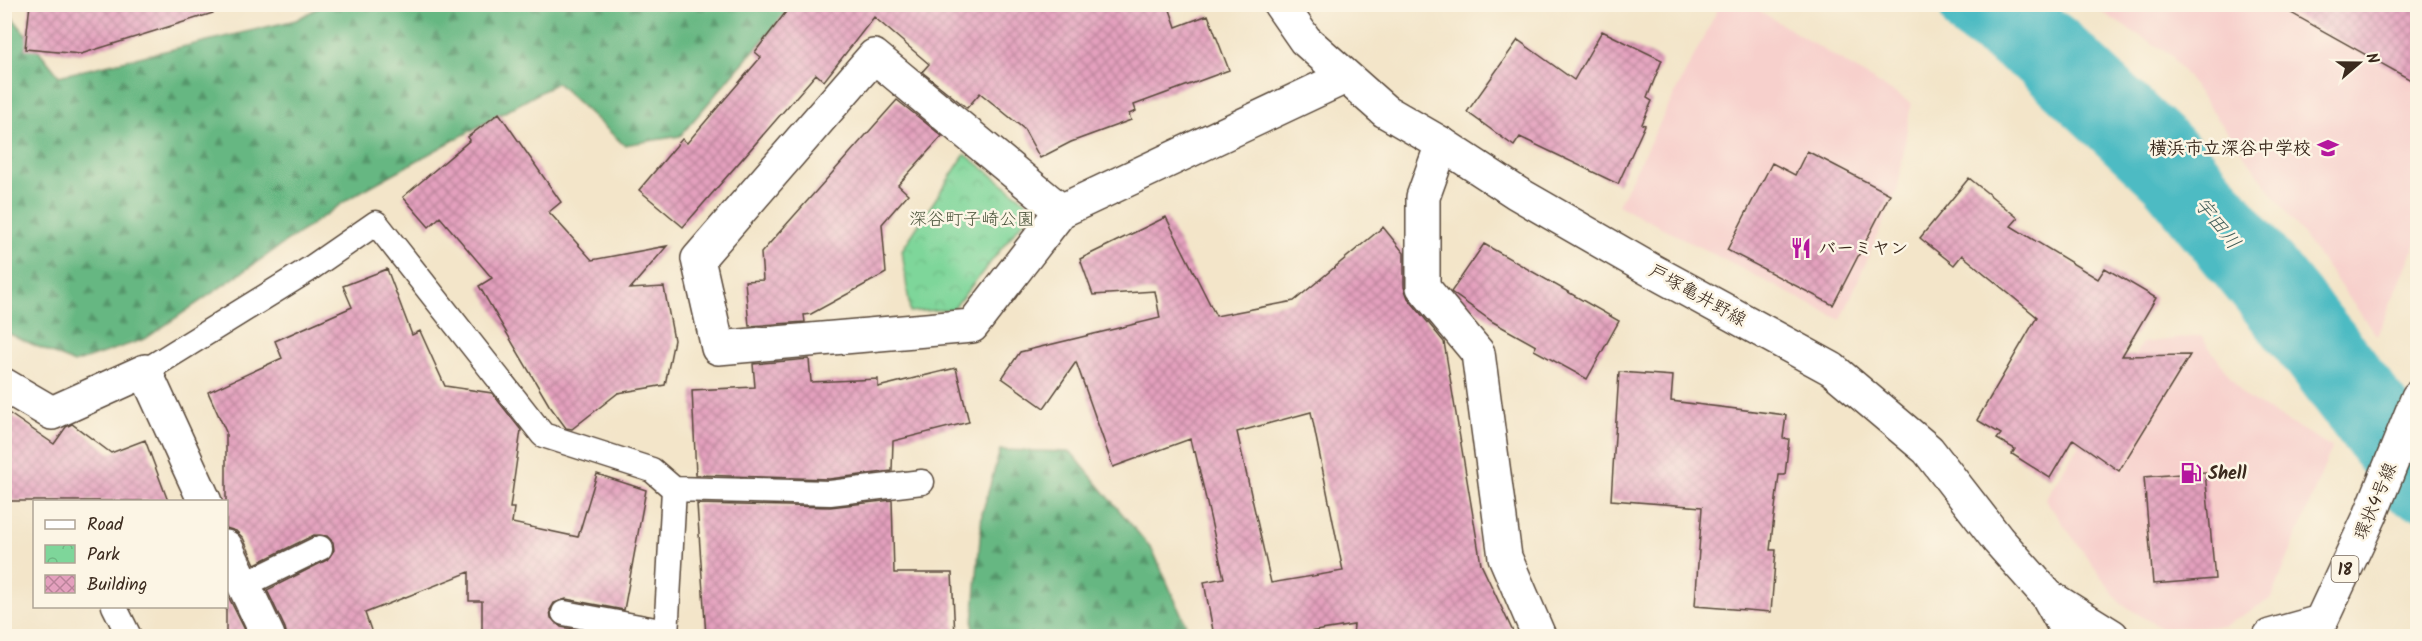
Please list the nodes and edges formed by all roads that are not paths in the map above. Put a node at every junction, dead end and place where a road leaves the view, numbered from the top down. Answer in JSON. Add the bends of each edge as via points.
{"nodes":[{"id":1,"x":1280,"y":4,"type":"edge"},
{"id":2,"x":1345,"y":77,"type":"junction"},
{"id":3,"x":1442,"y":144,"type":"junction"},
{"id":4,"x":1061,"y":211,"type":"junction"},
{"id":5,"x":145,"y":371,"type":"junction"},
{"id":6,"x":4,"y":385,"type":"edge"},
{"id":7,"x":2418,"y":397,"type":"edge"},
{"id":8,"x":922,"y":482,"type":"dead end"},
{"id":9,"x":674,"y":489,"type":"junction"},
{"id":10,"x":205,"y":500,"type":"edge"},
{"id":11,"x":320,"y":548,"type":"dead end"},
{"id":12,"x":228,"y":551,"type":"edge"},
{"id":13,"x":244,"y":585,"type":"junction"},
{"id":14,"x":2047,"y":595,"type":"junction"},
{"id":15,"x":115,"y":608,"type":"edge"},
{"id":16,"x":564,"y":613,"type":"dead end"},
{"id":17,"x":2317,"y":629,"type":"edge"},
{"id":18,"x":666,"y":634,"type":"edge"},
{"id":19,"x":129,"y":636,"type":"edge"},
{"id":20,"x":268,"y":636,"type":"edge"},
{"id":21,"x":1539,"y":636,"type":"edge"},
{"id":22,"x":2070,"y":636,"type":"edge"},
{"id":23,"x":2112,"y":636,"type":"edge"},
{"id":24,"x":2270,"y":636,"type":"edge"}],
"edges":[{"from":1,"to":2,"type":"street","name":"戸塚亀井野線","via":[[1305,40]]},
{"from":2,"to":3,"type":"street","name":"戸塚亀井野線","via":[[1385,111]]},
{"from":2,"to":4,"type":"street"},
{"from":3,"to":14,"type":"street","name":"戸塚亀井野線","via":[[1538,205],[1832,369],[1928,450]]},
{"from":3,"to":21,"type":"street","via":[[1423,197],[1423,287],[1478,353],[1505,557]]},
{"from":4,"to":4,"type":"street","via":[[972,326],[718,348],[698,259],[874,56]]},
{"from":5,"to":6,"type":"street","via":[[52,413]]},
{"from":5,"to":9,"type":"lane","via":[[308,270],[375,223],[543,435],[652,470]]},
{"from":5,"to":10,"type":"street"},
{"from":7,"to":17,"type":"street","name":"環状4号線","number":"18","via":[[2370,516]]},
{"from":8,"to":9,"type":"lane","via":[[830,493]]},
{"from":9,"to":18,"type":"lane"},
{"from":11,"to":13,"type":"lane"},
{"from":12,"to":13,"type":"street"},
{"from":13,"to":20,"type":"street"},
{"from":14,"to":22,"type":"street","name":"戸塚亀井野線"},
{"from":14,"to":23,"type":"street"},
{"from":15,"to":19,"type":"lane"},
{"from":16,"to":18,"type":"lane"},
{"from":17,"to":24,"type":"street"}]}
